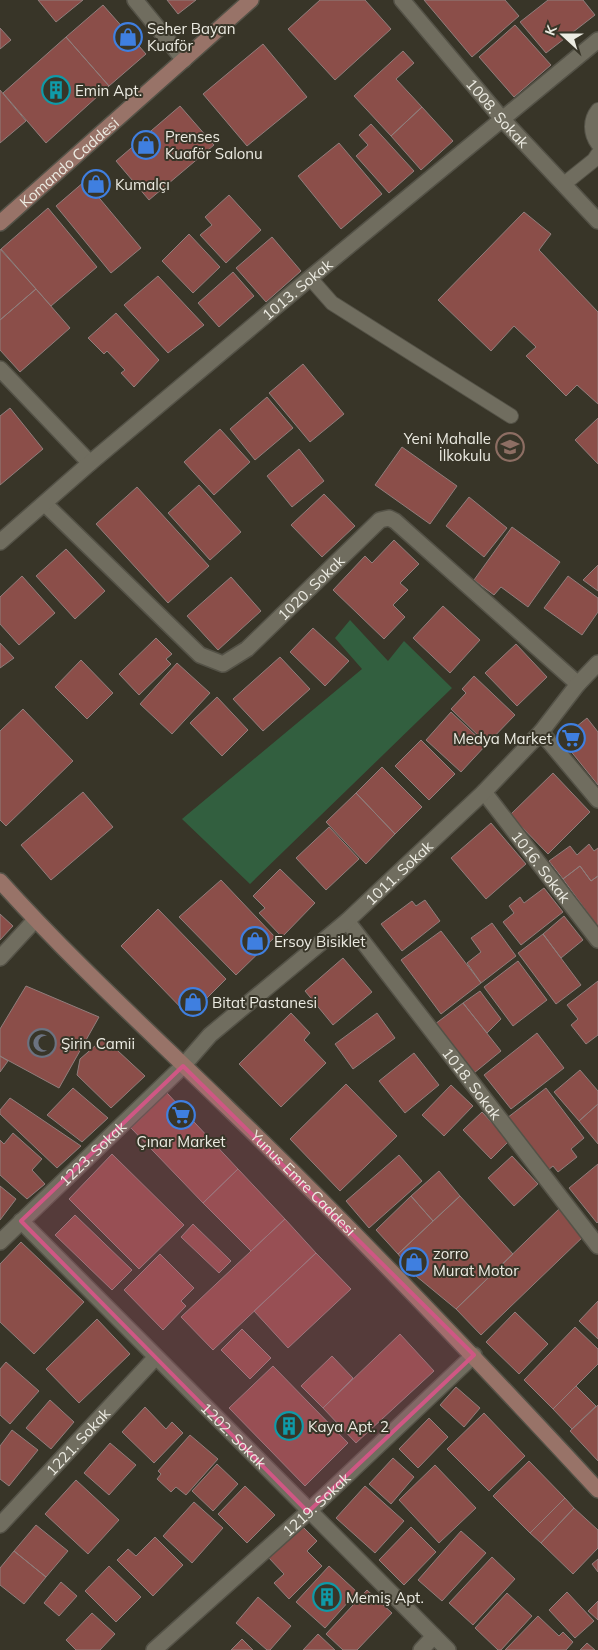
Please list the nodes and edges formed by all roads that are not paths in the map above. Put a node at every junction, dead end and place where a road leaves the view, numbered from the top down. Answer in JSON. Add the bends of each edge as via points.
{"nodes":[{"id":1,"x":135,"y":0,"type":"edge"},
{"id":2,"x":251,"y":0,"type":"edge"},
{"id":3,"x":402,"y":0,"type":"edge"},
{"id":4,"x":598,"y":40,"type":"edge"},
{"id":5,"x":184,"y":60,"type":"junction"},
{"id":6,"x":598,"y":110,"type":"edge"},
{"id":7,"x":503,"y":120,"type":"junction"},
{"id":8,"x":598,"y":144,"type":"edge"},
{"id":9,"x":598,"y":154,"type":"edge"},
{"id":10,"x":564,"y":184,"type":"junction"},
{"id":11,"x":598,"y":221,"type":"edge"},
{"id":12,"x":0,"y":222,"type":"edge"},
{"id":13,"x":310,"y":278,"type":"junction"},
{"id":14,"x":0,"y":369,"type":"edge"},
{"id":15,"x":511,"y":416,"type":"dead end"},
{"id":16,"x":90,"y":463,"type":"junction"},
{"id":17,"x":45,"y":504,"type":"junction"},
{"id":18,"x":0,"y":542,"type":"edge"},
{"id":19,"x":598,"y":663,"type":"edge"},
{"id":20,"x":578,"y":684,"type":"junction"},
{"id":21,"x":541,"y":732,"type":"junction"},
{"id":22,"x":484,"y":792,"type":"junction"},
{"id":23,"x":598,"y":800,"type":"edge"},
{"id":24,"x":0,"y":881,"type":"edge"},
{"id":25,"x":35,"y":920,"type":"junction"},
{"id":26,"x":348,"y":921,"type":"junction"},
{"id":27,"x":598,"y":940,"type":"edge"},
{"id":28,"x":0,"y":958,"type":"edge"},
{"id":29,"x":183,"y":1066,"type":"junction"},
{"id":30,"x":21,"y":1221,"type":"junction"},
{"id":31,"x":0,"y":1242,"type":"edge"},
{"id":32,"x":598,"y":1246,"type":"edge"},
{"id":33,"x":474,"y":1355,"type":"junction"},
{"id":34,"x":155,"y":1358,"type":"junction"},
{"id":35,"x":598,"y":1490,"type":"edge"},
{"id":36,"x":308,"y":1512,"type":"junction"},
{"id":37,"x":0,"y":1525,"type":"edge"},
{"id":38,"x":434,"y":1636,"type":"junction"},
{"id":39,"x":154,"y":1650,"type":"edge"},
{"id":40,"x":421,"y":1650,"type":"edge"},
{"id":41,"x":448,"y":1650,"type":"edge"}],
"edges":[{"from":1,"to":5,"type":"street"},
{"from":2,"to":5,"type":"main road","name":"Komando Caddesi"},
{"from":3,"to":7,"type":"street","name":"1008. Sokak"},
{"from":4,"to":7,"type":"street","name":"1013. Sokak"},
{"from":5,"to":12,"type":"main road","name":"Komando Caddesi"},
{"from":6,"to":8,"type":"lane","via":[[593,117],[592,136]]},
{"from":7,"to":10,"type":"street","name":"1008. Sokak"},
{"from":7,"to":13,"type":"street","name":"1013. Sokak"},
{"from":9,"to":10,"type":"lane"},
{"from":10,"to":11,"type":"street","name":"1008. Sokak"},
{"from":13,"to":15,"type":"lane","via":[[332,303]]},
{"from":13,"to":16,"type":"street","name":"1013. Sokak"},
{"from":14,"to":16,"type":"street"},
{"from":16,"to":17,"type":"street","name":"1013. Sokak"},
{"from":17,"to":18,"type":"street","name":"1013. Sokak"},
{"from":17,"to":20,"type":"street","name":"1020. Sokak","via":[[200,655],[222,664],[247,649],[380,520],[390,518]]},
{"from":19,"to":20,"type":"street","name":"1011. Sokak"},
{"from":20,"to":21,"type":"street","name":"1011. Sokak"},
{"from":21,"to":22,"type":"street","name":"1011. Sokak"},
{"from":21,"to":23,"type":"street"},
{"from":22,"to":26,"type":"street","name":"1011. Sokak"},
{"from":22,"to":27,"type":"street","name":"1016. Sokak"},
{"from":24,"to":25,"type":"main road","name":"Yunus Emre Caddesi"},
{"from":25,"to":28,"type":"street"},
{"from":25,"to":29,"type":"main road","name":"Yunus Emre Caddesi"},
{"from":26,"to":29,"type":"street","name":"1011. Sokak","via":[[210,1035]]},
{"from":26,"to":32,"type":"street","name":"1018. Sokak"},
{"from":29,"to":30,"type":"street","name":"1223. Sokak"},
{"from":29,"to":33,"type":"main road","name":"Yunus Emre Caddesi","via":[[228,1107]]},
{"from":30,"to":31,"type":"street","name":"1223. Sokak"},
{"from":30,"to":34,"type":"street","name":"1202. Sokak"},
{"from":33,"to":35,"type":"main road","name":"Yunus Emre Caddesi"},
{"from":33,"to":36,"type":"street","name":"1219. Sokak"},
{"from":34,"to":36,"type":"street","name":"1202. Sokak"},
{"from":34,"to":37,"type":"street","name":"1221. Sokak"},
{"from":36,"to":38,"type":"street","name":"1202. Sokak"},
{"from":36,"to":39,"type":"street","name":"1219. Sokak"},
{"from":38,"to":40,"type":"street"},
{"from":38,"to":41,"type":"street","name":"1202. Sokak"}]}
